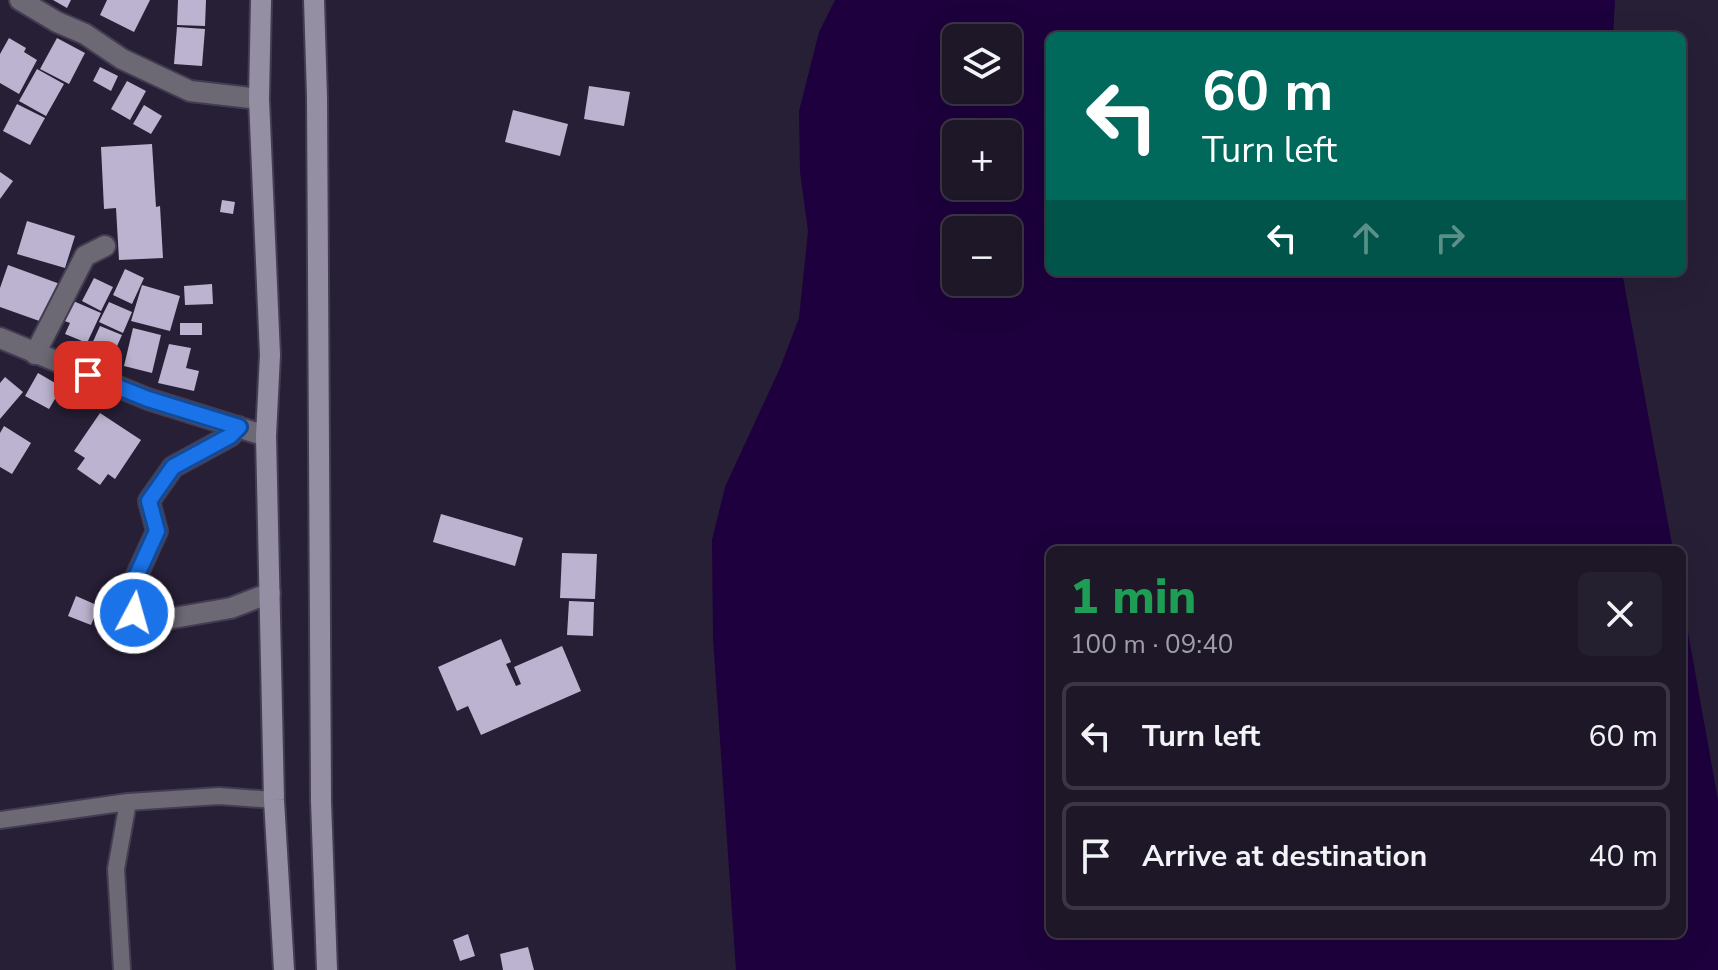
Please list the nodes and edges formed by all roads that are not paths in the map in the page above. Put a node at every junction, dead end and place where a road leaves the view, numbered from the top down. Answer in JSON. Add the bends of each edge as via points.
{"nodes":[{"id":1,"x":20,"y":0,"type":"edge"},
{"id":2,"x":261,"y":0,"type":"edge"},
{"id":3,"x":314,"y":0,"type":"edge"},
{"id":4,"x":259,"y":99,"type":"junction"},
{"id":5,"x":105,"y":246,"type":"dead end"},
{"id":6,"x":0,"y":338,"type":"edge"},
{"id":7,"x":35,"y":354,"type":"junction"},
{"id":8,"x":239,"y":427,"type":"junction"},
{"id":9,"x":266,"y":436,"type":"junction"},
{"id":10,"x":270,"y":593,"type":"junction"},
{"id":11,"x":274,"y":800,"type":"junction"},
{"id":12,"x":128,"y":802,"type":"junction"},
{"id":13,"x":0,"y":820,"type":"edge"},
{"id":14,"x":122,"y":970,"type":"edge"},
{"id":15,"x":284,"y":970,"type":"edge"},
{"id":16,"x":327,"y":970,"type":"edge"}],
"edges":[{"from":1,"to":4,"type":"street","via":[[190,91]]},
{"from":2,"to":4,"type":"main road"},
{"from":3,"to":16,"type":"main road"},
{"from":4,"to":9,"type":"main road","via":[[270,355]]},
{"from":5,"to":7,"type":"street","via":[[85,256]]},
{"from":6,"to":7,"type":"street"},
{"from":7,"to":8,"type":"street","via":[[148,399]]},
{"from":8,"to":9,"type":"street"},
{"from":8,"to":10,"type":"street","via":[[173,467],[149,501],[157,531],[131,588],[134,613],[150,622],[231,608]]},
{"from":9,"to":10,"type":"main road"},
{"from":10,"to":11,"type":"main road"},
{"from":11,"to":12,"type":"lane","via":[[219,796]]},
{"from":11,"to":15,"type":"main road"},
{"from":12,"to":13,"type":"lane"},
{"from":12,"to":14,"type":"lane","via":[[116,869]]}]}
